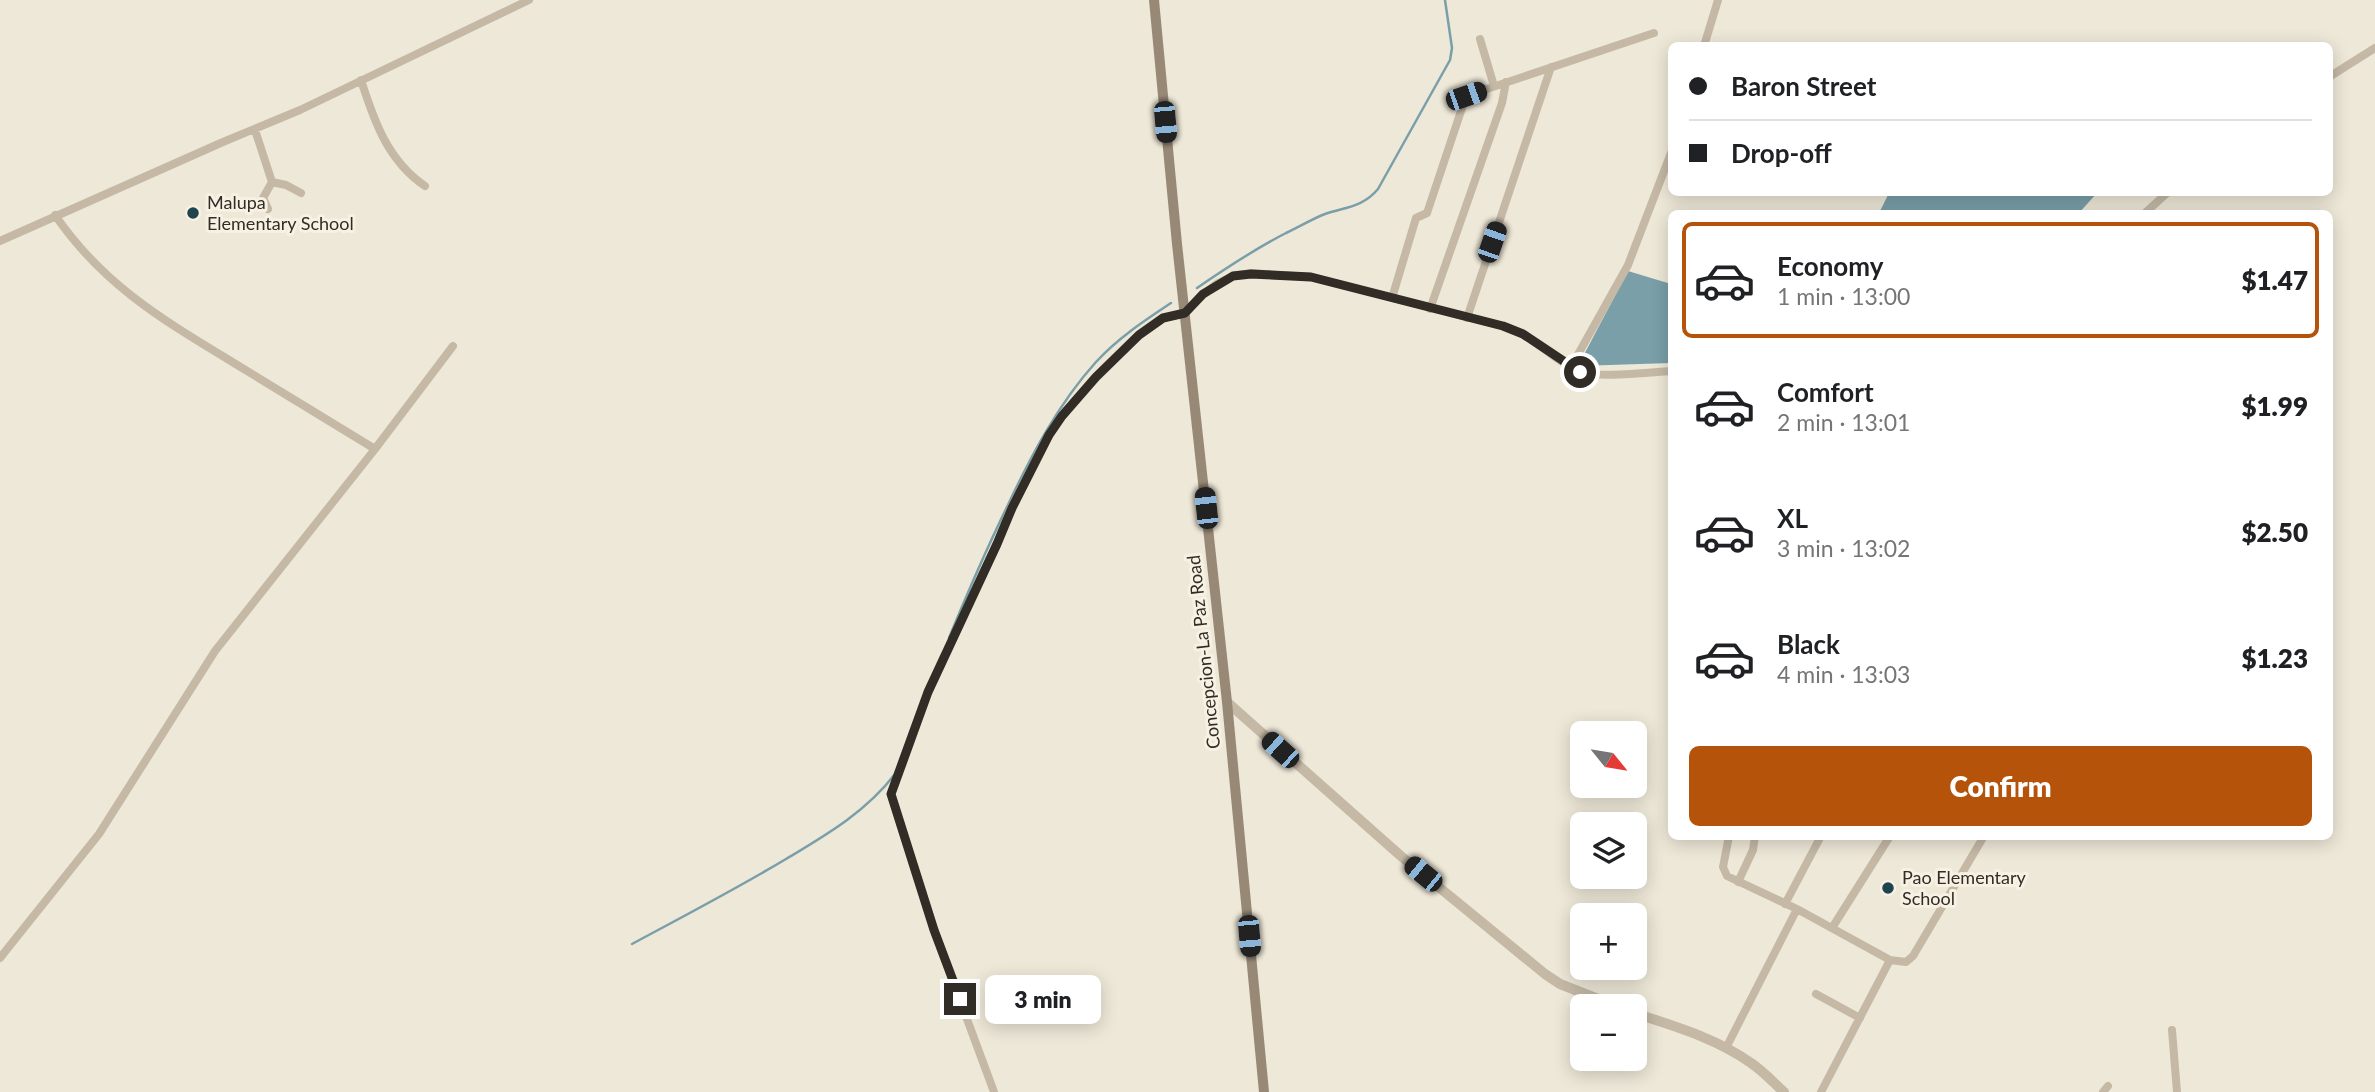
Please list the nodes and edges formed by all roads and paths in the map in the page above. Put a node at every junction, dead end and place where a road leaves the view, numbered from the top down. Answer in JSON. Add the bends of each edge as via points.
{"nodes":[{"id":1,"x":529,"y":0,"type":"edge"},
{"id":2,"x":1154,"y":0,"type":"edge"},
{"id":3,"x":1718,"y":0,"type":"edge"},
{"id":4,"x":1654,"y":33,"type":"dead end"},
{"id":5,"x":1480,"y":39,"type":"dead end"},
{"id":6,"x":1705,"y":42,"type":"edge"},
{"id":7,"x":2375,"y":48,"type":"edge"},
{"id":8,"x":1551,"y":67,"type":"junction"},
{"id":9,"x":2333,"y":74,"type":"edge"},
{"id":10,"x":361,"y":80,"type":"junction"},
{"id":11,"x":1506,"y":82,"type":"junction"},
{"id":12,"x":1494,"y":86,"type":"junction"},
{"id":13,"x":255,"y":130,"type":"junction"},
{"id":14,"x":1668,"y":161,"type":"edge"},
{"id":15,"x":272,"y":182,"type":"junction"},
{"id":16,"x":425,"y":186,"type":"dead end"},
{"id":17,"x":301,"y":192,"type":"dead end"},
{"id":18,"x":2164,"y":196,"type":"edge"},
{"id":19,"x":268,"y":209,"type":"dead end"},
{"id":20,"x":2148,"y":210,"type":"edge"},
{"id":21,"x":55,"y":215,"type":"junction"},
{"id":22,"x":0,"y":241,"type":"edge"},
{"id":23,"x":1392,"y":298,"type":"junction"},
{"id":24,"x":1430,"y":309,"type":"junction"},
{"id":25,"x":1185,"y":313,"type":"junction"},
{"id":26,"x":1467,"y":317,"type":"junction"},
{"id":27,"x":453,"y":346,"type":"dead end"},
{"id":28,"x":1571,"y":367,"type":"junction"},
{"id":29,"x":1668,"y":371,"type":"edge"},
{"id":30,"x":375,"y":449,"type":"junction"},
{"id":31,"x":1227,"y":702,"type":"junction"},
{"id":32,"x":1728,"y":840,"type":"edge"},
{"id":33,"x":1755,"y":840,"type":"edge"},
{"id":34,"x":1819,"y":840,"type":"edge"},
{"id":35,"x":1887,"y":840,"type":"edge"},
{"id":36,"x":1982,"y":840,"type":"edge"},
{"id":37,"x":1738,"y":882,"type":"junction"},
{"id":38,"x":1785,"y":904,"type":"junction"},
{"id":39,"x":1797,"y":909,"type":"junction"},
{"id":40,"x":1832,"y":928,"type":"junction"},
{"id":41,"x":0,"y":958,"type":"edge"},
{"id":42,"x":1890,"y":960,"type":"junction"},
{"id":43,"x":1585,"y":994,"type":"edge"},
{"id":44,"x":1816,"y":994,"type":"dead end"},
{"id":45,"x":1647,"y":1018,"type":"edge"},
{"id":46,"x":1860,"y":1018,"type":"junction"},
{"id":47,"x":2172,"y":1030,"type":"dead end"},
{"id":48,"x":1726,"y":1048,"type":"junction"},
{"id":49,"x":994,"y":1092,"type":"edge"},
{"id":50,"x":1264,"y":1092,"type":"edge"},
{"id":51,"x":1784,"y":1092,"type":"edge"},
{"id":52,"x":1821,"y":1092,"type":"edge"},
{"id":53,"x":2178,"y":1092,"type":"edge"}],
"edges":[{"from":1,"to":10,"type":"street"},
{"from":2,"to":25,"type":"main road","name":"Concepcion-La Paz Road"},
{"from":3,"to":6,"type":"street"},
{"from":4,"to":8,"type":"street"},
{"from":5,"to":12,"type":"street"},
{"from":7,"to":9,"type":"street"},
{"from":8,"to":11,"type":"street"},
{"from":8,"to":26,"type":"street"},
{"from":10,"to":13,"type":"street"},
{"from":10,"to":16,"type":"street","via":[[393,157]]},
{"from":11,"to":12,"type":"street"},
{"from":11,"to":24,"type":"street"},
{"from":12,"to":23,"type":"street","via":[[1466,96],[1427,213],[1416,218]]},
{"from":13,"to":15,"type":"street"},
{"from":13,"to":21,"type":"street"},
{"from":14,"to":28,"type":"street","via":[[1628,265]]},
{"from":15,"to":17,"type":"street"},
{"from":15,"to":19,"type":"street","via":[[263,198]]},
{"from":18,"to":20,"type":"street"},
{"from":21,"to":22,"type":"street"},
{"from":21,"to":30,"type":"street","via":[[77,247],[119,288]]},
{"from":23,"to":24,"type":"street"},
{"from":23,"to":25,"type":"street","via":[[1311,277],[1251,274],[1218,283]]},
{"from":24,"to":26,"type":"street"},
{"from":25,"to":31,"type":"main road","name":"Concepcion-La Paz Road"},
{"from":25,"to":49,"type":"street","via":[[1163,318],[1139,335],[1049,435],[928,692],[891,794],[934,930]]},
{"from":26,"to":28,"type":"street","via":[[1517,331]]},
{"from":27,"to":30,"type":"street"},
{"from":28,"to":29,"type":"street","via":[[1588,374]]},
{"from":30,"to":41,"type":"street","via":[[215,652],[99,834]]},
{"from":31,"to":43,"type":"street","via":[[1402,858],[1545,974]]},
{"from":31,"to":50,"type":"main road","name":"Concepcion-La Paz Road"},
{"from":32,"to":37,"type":"street","via":[[1723,867],[1727,876]]},
{"from":33,"to":37,"type":"street"},
{"from":34,"to":38,"type":"street"},
{"from":35,"to":40,"type":"street"},
{"from":36,"to":42,"type":"street","via":[[1913,956],[1906,962]]},
{"from":37,"to":38,"type":"street"},
{"from":38,"to":39,"type":"street"},
{"from":39,"to":40,"type":"street"},
{"from":39,"to":48,"type":"street"},
{"from":40,"to":42,"type":"street"},
{"from":42,"to":46,"type":"street"},
{"from":44,"to":46,"type":"street"},
{"from":45,"to":48,"type":"street"},
{"from":46,"to":52,"type":"street"},
{"from":47,"to":53,"type":"street"},
{"from":48,"to":51,"type":"street","via":[[1752,1063]]}]}
